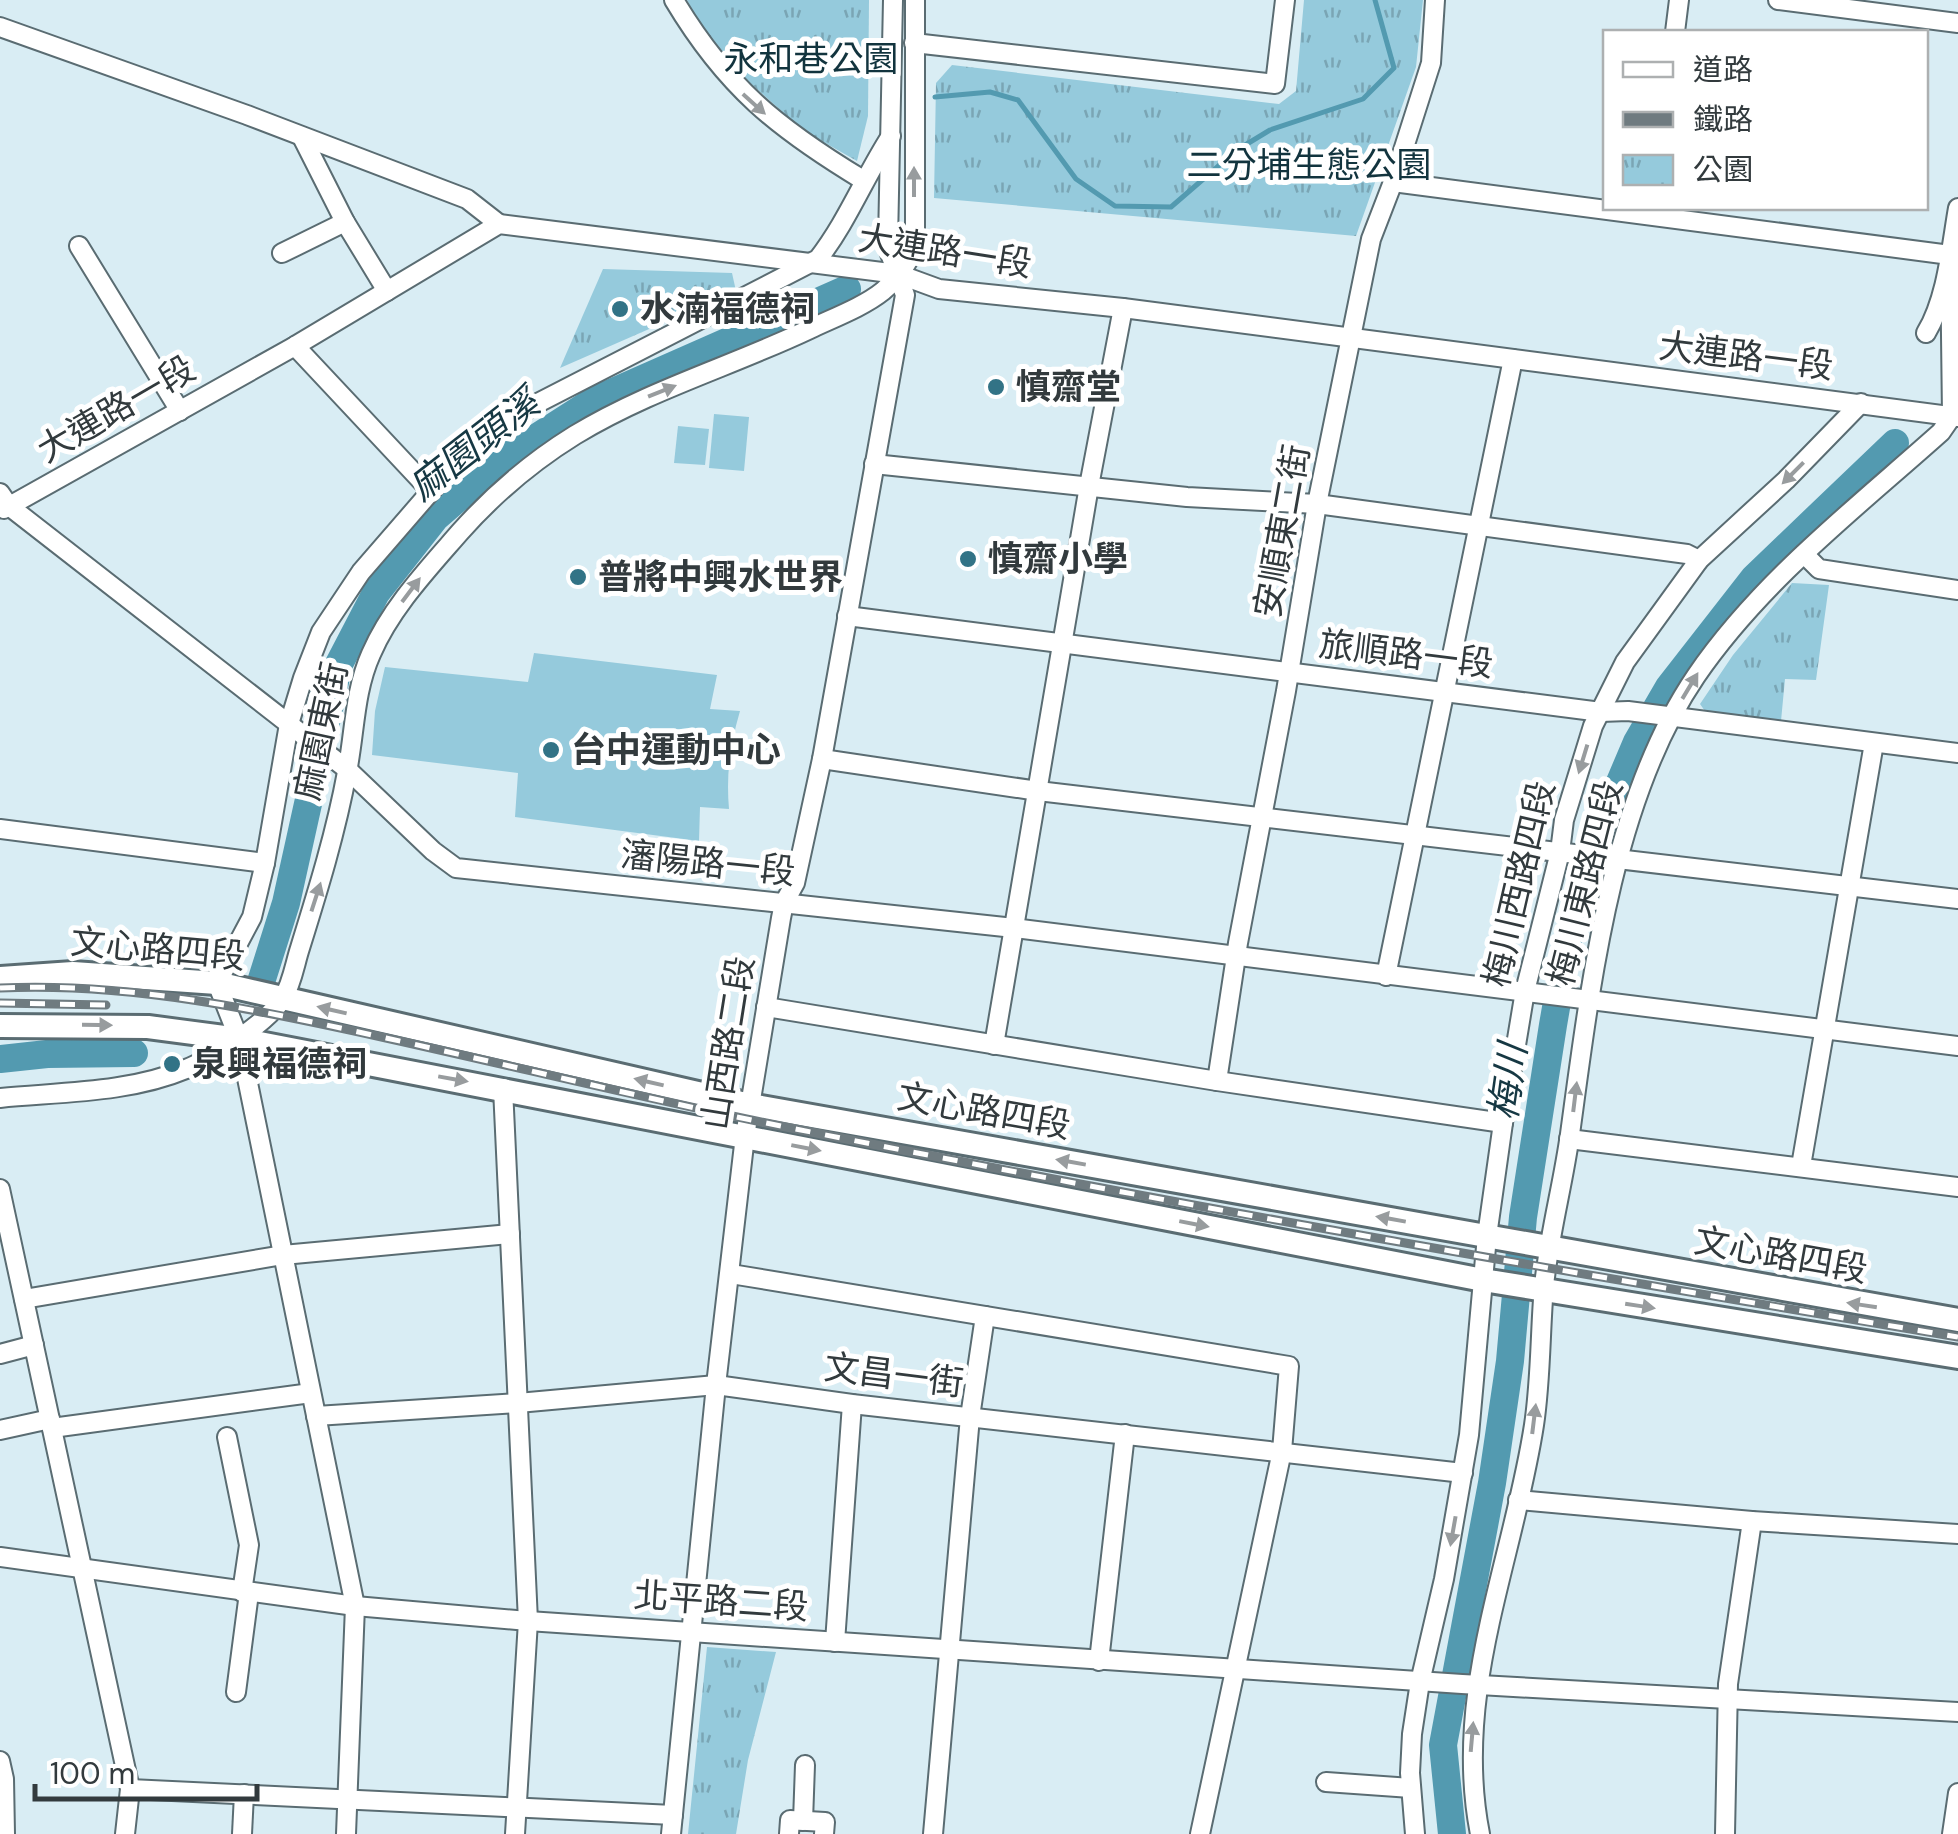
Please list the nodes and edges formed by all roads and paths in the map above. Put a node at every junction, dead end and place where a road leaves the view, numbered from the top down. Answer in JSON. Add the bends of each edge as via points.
{"nodes":[{"id":1,"x":674,"y":0,"type":"edge"},
{"id":2,"x":894,"y":0,"type":"edge"},
{"id":3,"x":915,"y":0,"type":"edge"},
{"id":4,"x":1285,"y":0,"type":"edge"},
{"id":5,"x":1436,"y":0,"type":"edge"},
{"id":6,"x":1679,"y":0,"type":"edge"},
{"id":7,"x":1778,"y":0,"type":"edge"},
{"id":8,"x":1958,"y":24,"type":"edge"},
{"id":9,"x":0,"y":27,"type":"edge"},
{"id":10,"x":1675,"y":30,"type":"edge"},
{"id":11,"x":914,"y":43,"type":"junction"},
{"id":12,"x":891,"y":136,"type":"junction"},
{"id":13,"x":302,"y":138,"type":"junction"},
{"id":14,"x":862,"y":180,"type":"junction"},
{"id":15,"x":1393,"y":182,"type":"junction"},
{"id":16,"x":1603,"y":207,"type":"edge"},
{"id":17,"x":1958,"y":208,"type":"edge"},
{"id":18,"x":1628,"y":210,"type":"edge"},
{"id":19,"x":1653,"y":213,"type":"edge"},
{"id":20,"x":345,"y":222,"type":"junction"},
{"id":21,"x":499,"y":224,"type":"junction"},
{"id":22,"x":79,"y":246,"type":"dead end"},
{"id":23,"x":282,"y":253,"type":"dead end"},
{"id":24,"x":1950,"y":255,"type":"junction"},
{"id":25,"x":811,"y":262,"type":"junction"},
{"id":26,"x":898,"y":274,"type":"junction"},
{"id":27,"x":387,"y":291,"type":"junction"},
{"id":28,"x":1123,"y":308,"type":"junction"},
{"id":29,"x":1926,"y":333,"type":"dead end"},
{"id":30,"x":1353,"y":337,"type":"junction"},
{"id":31,"x":296,"y":346,"type":"junction"},
{"id":32,"x":1512,"y":359,"type":"junction"},
{"id":33,"x":1861,"y":403,"type":"junction"},
{"id":34,"x":180,"y":411,"type":"junction"},
{"id":35,"x":1956,"y":413,"type":"edge"},
{"id":36,"x":874,"y":464,"type":"junction"},
{"id":37,"x":1089,"y":486,"type":"junction"},
{"id":38,"x":430,"y":490,"type":"junction"},
{"id":39,"x":3,"y":504,"type":"edge"},
{"id":40,"x":1317,"y":504,"type":"junction"},
{"id":41,"x":1480,"y":526,"type":"junction"},
{"id":42,"x":1804,"y":554,"type":"junction"},
{"id":43,"x":1699,"y":560,"type":"junction"},
{"id":44,"x":1958,"y":590,"type":"edge"},
{"id":45,"x":847,"y":616,"type":"junction"},
{"id":46,"x":1063,"y":645,"type":"junction"},
{"id":47,"x":1289,"y":673,"type":"junction"},
{"id":48,"x":1443,"y":690,"type":"junction"},
{"id":49,"x":1601,"y":712,"type":"junction"},
{"id":50,"x":1666,"y":716,"type":"junction"},
{"id":51,"x":296,"y":729,"type":"junction"},
{"id":52,"x":1874,"y":743,"type":"junction"},
{"id":53,"x":1958,"y":753,"type":"edge"},
{"id":54,"x":822,"y":759,"type":"junction"},
{"id":55,"x":348,"y":770,"type":"junction"},
{"id":56,"x":1038,"y":791,"type":"junction"},
{"id":57,"x":1262,"y":818,"type":"junction"},
{"id":58,"x":0,"y":829,"type":"edge"},
{"id":59,"x":1416,"y":836,"type":"junction"},
{"id":60,"x":1560,"y":852,"type":"junction"},
{"id":61,"x":1621,"y":857,"type":"junction"},
{"id":62,"x":266,"y":864,"type":"junction"},
{"id":63,"x":1849,"y":886,"type":"junction"},
{"id":64,"x":1958,"y":899,"type":"edge"},
{"id":65,"x":784,"y":903,"type":"junction"},
{"id":66,"x":1014,"y":928,"type":"junction"},
{"id":67,"x":1236,"y":956,"type":"junction"},
{"id":68,"x":1386,"y":976,"type":"junction"},
{"id":69,"x":0,"y":978,"type":"edge"},
{"id":70,"x":217,"y":983,"type":"junction"},
{"id":71,"x":1526,"y":992,"type":"junction"},
{"id":72,"x":283,"y":998,"type":"junction"},
{"id":73,"x":1587,"y":999,"type":"junction"},
{"id":74,"x":766,"y":1008,"type":"junction"},
{"id":75,"x":0,"y":1026,"type":"edge"},
{"id":76,"x":1824,"y":1030,"type":"junction"},
{"id":77,"x":239,"y":1039,"type":"junction"},
{"id":78,"x":994,"y":1045,"type":"junction"},
{"id":79,"x":1958,"y":1046,"type":"edge"},
{"id":80,"x":1217,"y":1081,"type":"junction"},
{"id":81,"x":503,"y":1088,"type":"junction"},
{"id":82,"x":0,"y":1098,"type":"edge"},
{"id":83,"x":750,"y":1105,"type":"junction"},
{"id":84,"x":1503,"y":1123,"type":"junction"},
{"id":85,"x":746,"y":1136,"type":"junction"},
{"id":86,"x":1570,"y":1139,"type":"junction"},
{"id":87,"x":1800,"y":1166,"type":"junction"},
{"id":88,"x":1958,"y":1187,"type":"edge"},
{"id":89,"x":0,"y":1189,"type":"edge"},
{"id":90,"x":510,"y":1234,"type":"junction"},
{"id":91,"x":1488,"y":1236,"type":"junction"},
{"id":92,"x":1548,"y":1248,"type":"junction"},
{"id":93,"x":283,"y":1255,"type":"junction"},
{"id":94,"x":731,"y":1274,"type":"junction"},
{"id":95,"x":1483,"y":1280,"type":"junction"},
{"id":96,"x":1544,"y":1291,"type":"junction"},
{"id":97,"x":24,"y":1299,"type":"junction"},
{"id":98,"x":985,"y":1316,"type":"junction"},
{"id":99,"x":1958,"y":1320,"type":"edge"},
{"id":100,"x":34,"y":1344,"type":"junction"},
{"id":101,"x":0,"y":1354,"type":"edge"},
{"id":102,"x":1958,"y":1356,"type":"edge"},
{"id":103,"x":716,"y":1385,"type":"junction"},
{"id":104,"x":312,"y":1392,"type":"junction"},
{"id":105,"x":518,"y":1404,"type":"junction"},
{"id":106,"x":852,"y":1404,"type":"junction"},
{"id":107,"x":316,"y":1416,"type":"junction"},
{"id":108,"x":970,"y":1417,"type":"junction"},
{"id":109,"x":51,"y":1424,"type":"junction"},
{"id":110,"x":0,"y":1430,"type":"edge"},
{"id":111,"x":1126,"y":1434,"type":"junction"},
{"id":112,"x":227,"y":1438,"type":"dead end"},
{"id":113,"x":1282,"y":1451,"type":"junction"},
{"id":114,"x":1463,"y":1473,"type":"junction"},
{"id":115,"x":1518,"y":1500,"type":"junction"},
{"id":116,"x":1752,"y":1521,"type":"junction"},
{"id":117,"x":1958,"y":1534,"type":"edge"},
{"id":118,"x":0,"y":1557,"type":"edge"},
{"id":119,"x":82,"y":1568,"type":"junction"},
{"id":120,"x":246,"y":1592,"type":"junction"},
{"id":121,"x":356,"y":1606,"type":"junction"},
{"id":122,"x":528,"y":1621,"type":"junction"},
{"id":123,"x":693,"y":1631,"type":"junction"},
{"id":124,"x":835,"y":1642,"type":"junction"},
{"id":125,"x":949,"y":1651,"type":"junction"},
{"id":126,"x":1099,"y":1661,"type":"junction"},
{"id":127,"x":1235,"y":1670,"type":"junction"},
{"id":128,"x":1420,"y":1682,"type":"junction"},
{"id":129,"x":1469,"y":1684,"type":"junction"},
{"id":130,"x":236,"y":1692,"type":"dead end"},
{"id":131,"x":1728,"y":1701,"type":"junction"},
{"id":132,"x":1958,"y":1712,"type":"edge"},
{"id":133,"x":0,"y":1761,"type":"edge"},
{"id":134,"x":805,"y":1764,"type":"dead end"},
{"id":135,"x":1326,"y":1782,"type":"dead end"},
{"id":136,"x":1412,"y":1788,"type":"junction"},
{"id":137,"x":130,"y":1789,"type":"junction"},
{"id":138,"x":1958,"y":1792,"type":"edge"},
{"id":139,"x":244,"y":1794,"type":"junction"},
{"id":140,"x":348,"y":1799,"type":"junction"},
{"id":141,"x":516,"y":1807,"type":"junction"},
{"id":142,"x":672,"y":1824,"type":"edge"},
{"id":143,"x":796,"y":1828,"type":"edge"},
{"id":144,"x":5,"y":1834,"type":"edge"},
{"id":145,"x":125,"y":1834,"type":"edge"},
{"id":146,"x":242,"y":1834,"type":"edge"},
{"id":147,"x":346,"y":1834,"type":"edge"},
{"id":148,"x":515,"y":1834,"type":"edge"},
{"id":149,"x":824,"y":1834,"type":"edge"},
{"id":150,"x":933,"y":1834,"type":"edge"},
{"id":151,"x":1200,"y":1834,"type":"edge"},
{"id":152,"x":1415,"y":1834,"type":"edge"},
{"id":153,"x":1480,"y":1834,"type":"edge"},
{"id":154,"x":1725,"y":1834,"type":"edge"},
{"id":155,"x":1952,"y":1834,"type":"edge"}],
"edges":[{"from":1,"to":14,"type":"street","one_way":true,"via":[[746,98]]},
{"from":2,"to":12,"type":"street","name":"山西路二段"},
{"from":3,"to":11,"type":"street","name":"山西路二段"},
{"from":4,"to":11,"type":"street","via":[[1275,84]]},
{"from":5,"to":15,"type":"street","name":"安順東二街","via":[[1431,63]]},
{"from":6,"to":10,"type":"street"},
{"from":7,"to":8,"type":"street"},
{"from":9,"to":13,"type":"street"},
{"from":26,"to":11,"type":"street","name":"山西路二段","one_way":true,"via":[[915,241]]},
{"from":12,"to":14,"type":"street"},
{"from":12,"to":26,"type":"street","name":"山西路二段","via":[[888,241]]},
{"from":13,"to":20,"type":"street"},
{"from":13,"to":21,"type":"street","via":[[467,199]]},
{"from":14,"to":25,"type":"street","via":[[838,231]]},
{"from":15,"to":16,"type":"street"},
{"from":15,"to":30,"type":"street","name":"安順東二街","via":[[1371,239]]},
{"from":17,"to":24,"type":"street"},
{"from":18,"to":19,"type":"street"},
{"from":19,"to":24,"type":"street"},
{"from":20,"to":23,"type":"street"},
{"from":20,"to":27,"type":"street"},
{"from":21,"to":25,"type":"street","name":"大連路一段"},
{"from":21,"to":27,"type":"street","name":"大連路一段"},
{"from":22,"to":34,"type":"street"},
{"from":24,"to":29,"type":"street"},
{"from":24,"to":35,"type":"street"},
{"from":25,"to":26,"type":"street","name":"大連路一段"},
{"from":25,"to":38,"type":"street","via":[[532,406],[458,460]]},
{"from":26,"to":28,"type":"street","name":"大連路一段","via":[[938,289]]},
{"from":26,"to":36,"type":"street","name":"山西路二段","via":[[905,295]]},
{"from":55,"to":26,"type":"street","name":"麻園東街","one_way":true,"via":[[355,705],[372,652],[408,592],[498,492],[574,436],[648,396],[845,312],[883,291]]},
{"from":27,"to":31,"type":"street","name":"大連路一段"},
{"from":28,"to":30,"type":"street","name":"大連路一段"},
{"from":28,"to":37,"type":"street"},
{"from":30,"to":32,"type":"street","name":"大連路一段"},
{"from":30,"to":40,"type":"street","name":"安順東二街"},
{"from":31,"to":34,"type":"street","name":"大連路一段"},
{"from":31,"to":38,"type":"street"},
{"from":32,"to":33,"type":"street","name":"大連路一段"},
{"from":32,"to":41,"type":"street"},
{"from":33,"to":35,"type":"street","name":"大連路一段"},
{"from":33,"to":43,"type":"street","name":"梅川西路四段","one_way":true},
{"from":34,"to":39,"type":"street","name":"大連路一段"},
{"from":35,"to":42,"type":"street","name":"梅川東路四段"},
{"from":36,"to":37,"type":"street"},
{"from":36,"to":45,"type":"street","name":"山西路二段"},
{"from":37,"to":40,"type":"street"},
{"from":37,"to":46,"type":"street"},
{"from":38,"to":51,"type":"street","via":[[321,632]]},
{"from":39,"to":51,"type":"street","name":"瀋陽路一段"},
{"from":40,"to":41,"type":"street"},
{"from":40,"to":47,"type":"street","name":"安順東二街"},
{"from":41,"to":43,"type":"street"},
{"from":41,"to":48,"type":"street"},
{"from":42,"to":44,"type":"street","via":[[1819,569]]},
{"from":50,"to":42,"type":"street","name":"梅川東路四段","one_way":true,"via":[[1738,622]]},
{"from":43,"to":49,"type":"street","name":"梅川西路四段","via":[[1626,662]]},
{"from":45,"to":46,"type":"street","name":"旅順路一段"},
{"from":45,"to":54,"type":"street","name":"山西路二段"},
{"from":46,"to":47,"type":"street","name":"旅順路一段"},
{"from":46,"to":56,"type":"street"},
{"from":47,"to":48,"type":"street","name":"旅順路一段"},
{"from":47,"to":57,"type":"street","name":"安順東二街"},
{"from":48,"to":49,"type":"street","name":"旅順路一段"},
{"from":48,"to":59,"type":"street"},
{"from":49,"to":50,"type":"street","name":"旅順路一段"},
{"from":49,"to":60,"type":"street","name":"梅川西路四段","one_way":true,"via":[[1564,820]]},
{"from":50,"to":52,"type":"street","name":"旅順路一段"},
{"from":50,"to":61,"type":"street","name":"梅川東路四段"},
{"from":51,"to":55,"type":"street","name":"瀋陽路一段"},
{"from":51,"to":62,"type":"street"},
{"from":52,"to":53,"type":"street","name":"旅順路一段"},
{"from":52,"to":63,"type":"street"},
{"from":54,"to":56,"type":"street"},
{"from":54,"to":65,"type":"street","name":"山西路二段","via":[[795,883]]},
{"from":55,"to":65,"type":"street","name":"瀋陽路一段","via":[[456,868]]},
{"from":72,"to":55,"type":"street","name":"麻園東街","one_way":true},
{"from":56,"to":57,"type":"street"},
{"from":56,"to":66,"type":"street"},
{"from":57,"to":59,"type":"street"},
{"from":57,"to":67,"type":"street","name":"安順東二街"},
{"from":58,"to":62,"type":"street"},
{"from":59,"to":60,"type":"street"},
{"from":59,"to":68,"type":"street"},
{"from":60,"to":61,"type":"street"},
{"from":60,"to":71,"type":"street","name":"梅川西路四段"},
{"from":61,"to":63,"type":"street"},
{"from":61,"to":73,"type":"street","name":"梅川東路四段"},
{"from":62,"to":70,"type":"street","via":[[252,917]]},
{"from":63,"to":64,"type":"street"},
{"from":63,"to":76,"type":"street"},
{"from":65,"to":66,"type":"street","name":"瀋陽路一段"},
{"from":65,"to":74,"type":"street","name":"山西路二段"},
{"from":66,"to":67,"type":"street","name":"瀋陽路一段"},
{"from":66,"to":78,"type":"street"},
{"from":67,"to":68,"type":"street","name":"瀋陽路一段"},
{"from":67,"to":80,"type":"street","name":"安順東二街"},
{"from":68,"to":71,"type":"street","name":"瀋陽路一段"},
{"from":69,"to":70,"type":"main road","name":"文心路四段","via":[[73,973]]},
{"from":70,"to":72,"type":"main road","name":"文心路四段"},
{"from":70,"to":77,"type":"street"},
{"from":71,"to":73,"type":"street","name":"瀋陽路一段"},
{"from":71,"to":84,"type":"street","name":"梅川西路四段"},
{"from":72,"to":77,"type":"street","name":"麻園東街"},
{"from":83,"to":72,"type":"main road","name":"文心路四段","one_way":true},
{"from":73,"to":76,"type":"street","name":"瀋陽路一段"},
{"from":86,"to":73,"type":"street","name":"梅川東路四段","one_way":true},
{"from":74,"to":78,"type":"street"},
{"from":74,"to":83,"type":"street","name":"山西路二段"},
{"from":75,"to":77,"type":"main road","name":"文心路四段","one_way":true,"via":[[148,1027]]},
{"from":76,"to":79,"type":"street","name":"瀋陽路一段"},
{"from":76,"to":87,"type":"street"},
{"from":77,"to":81,"type":"main road","name":"文心路四段","one_way":true},
{"from":77,"to":82,"type":"street","name":"麻園東街","via":[[148,1082]]},
{"from":77,"to":93,"type":"street"},
{"from":78,"to":80,"type":"street"},
{"from":80,"to":84,"type":"street"},
{"from":81,"to":85,"type":"main road","name":"文心路四段"},
{"from":81,"to":90,"type":"street"},
{"from":83,"to":85,"type":"street","name":"山西路二段"},
{"from":91,"to":83,"type":"main road","name":"文心路四段","one_way":true},
{"from":84,"to":91,"type":"street","name":"梅川西路四段"},
{"from":85,"to":94,"type":"street","name":"山西路二段"},
{"from":85,"to":95,"type":"main road","name":"文心路四段","one_way":true},
{"from":86,"to":87,"type":"street"},
{"from":86,"to":92,"type":"street","name":"梅川東路四段"},
{"from":87,"to":88,"type":"street"},
{"from":89,"to":97,"type":"street"},
{"from":90,"to":93,"type":"street"},
{"from":90,"to":105,"type":"street"},
{"from":91,"to":92,"type":"main road","name":"文心路四段"},
{"from":91,"to":95,"type":"street","name":"梅川西路四段"},
{"from":92,"to":96,"type":"street","name":"梅川東路四段"},
{"from":99,"to":92,"type":"main road","name":"文心路四段","one_way":true},
{"from":93,"to":97,"type":"street"},
{"from":93,"to":104,"type":"street"},
{"from":94,"to":98,"type":"street"},
{"from":94,"to":103,"type":"street","name":"山西路二段"},
{"from":95,"to":96,"type":"main road","name":"文心路四段"},
{"from":95,"to":114,"type":"street","name":"梅川西路四段"},
{"from":96,"to":102,"type":"main road","name":"文心路四段","one_way":true},
{"from":115,"to":96,"type":"street","name":"梅川東路四段","one_way":true,"via":[[1534,1425]]},
{"from":97,"to":100,"type":"street"},
{"from":98,"to":108,"type":"street"},
{"from":98,"to":113,"type":"street","via":[[1289,1366]]},
{"from":100,"to":101,"type":"street"},
{"from":100,"to":109,"type":"street"},
{"from":103,"to":105,"type":"street","name":"文昌一街"},
{"from":103,"to":106,"type":"street","name":"文昌一街"},
{"from":103,"to":123,"type":"street","name":"山西路二段"},
{"from":104,"to":107,"type":"street"},
{"from":104,"to":109,"type":"street"},
{"from":105,"to":107,"type":"street","name":"文昌一街"},
{"from":105,"to":122,"type":"street"},
{"from":106,"to":108,"type":"street","name":"文昌一街"},
{"from":106,"to":124,"type":"street"},
{"from":107,"to":121,"type":"street"},
{"from":108,"to":111,"type":"street","name":"文昌一街"},
{"from":108,"to":125,"type":"street"},
{"from":109,"to":110,"type":"street"},
{"from":109,"to":119,"type":"street"},
{"from":111,"to":113,"type":"street","name":"文昌一街"},
{"from":111,"to":126,"type":"street"},
{"from":112,"to":120,"type":"street","via":[[249,1545]]},
{"from":113,"to":114,"type":"street","name":"文昌一街"},
{"from":113,"to":127,"type":"street"},
{"from":114,"to":128,"type":"street","name":"梅川西路四段","one_way":true},
{"from":115,"to":116,"type":"street"},
{"from":115,"to":129,"type":"street","name":"梅川東路四段"},
{"from":116,"to":117,"type":"street"},
{"from":116,"to":131,"type":"street"},
{"from":118,"to":119,"type":"street","name":"北平路二段"},
{"from":119,"to":120,"type":"street","name":"北平路二段"},
{"from":119,"to":137,"type":"street"},
{"from":120,"to":121,"type":"street","name":"北平路二段"},
{"from":120,"to":130,"type":"street"},
{"from":121,"to":122,"type":"street","name":"北平路二段"},
{"from":121,"to":140,"type":"street"},
{"from":122,"to":123,"type":"street","name":"北平路二段"},
{"from":122,"to":141,"type":"street"},
{"from":123,"to":124,"type":"street","name":"北平路二段"},
{"from":123,"to":142,"type":"street","name":"山西路二段"},
{"from":124,"to":125,"type":"street","name":"北平路二段"},
{"from":125,"to":126,"type":"street","name":"北平路二段"},
{"from":125,"to":150,"type":"street"},
{"from":126,"to":127,"type":"street","name":"北平路二段"},
{"from":127,"to":128,"type":"street","name":"北平路二段"},
{"from":127,"to":151,"type":"street"},
{"from":128,"to":129,"type":"street","name":"北平路二段"},
{"from":128,"to":136,"type":"street","name":"梅川西路四段"},
{"from":129,"to":131,"type":"street","name":"北平路二段"},
{"from":153,"to":129,"type":"street","name":"梅川東路四段","one_way":true,"via":[[1470,1776]]},
{"from":131,"to":132,"type":"street","name":"北平路二段"},
{"from":131,"to":154,"type":"street"},
{"from":133,"to":144,"type":"street"},
{"from":134,"to":143,"type":"street"},
{"from":135,"to":136,"type":"street"},
{"from":136,"to":152,"type":"street","name":"梅川西路四段"},
{"from":137,"to":139,"type":"street"},
{"from":137,"to":145,"type":"street"},
{"from":138,"to":155,"type":"street"},
{"from":139,"to":140,"type":"street"},
{"from":139,"to":146,"type":"street"},
{"from":140,"to":141,"type":"street"},
{"from":140,"to":147,"type":"street"},
{"from":141,"to":142,"type":"street"},
{"from":141,"to":148,"type":"street"},
{"from":143,"to":149,"type":"street","via":[[825,1822]]}]}
